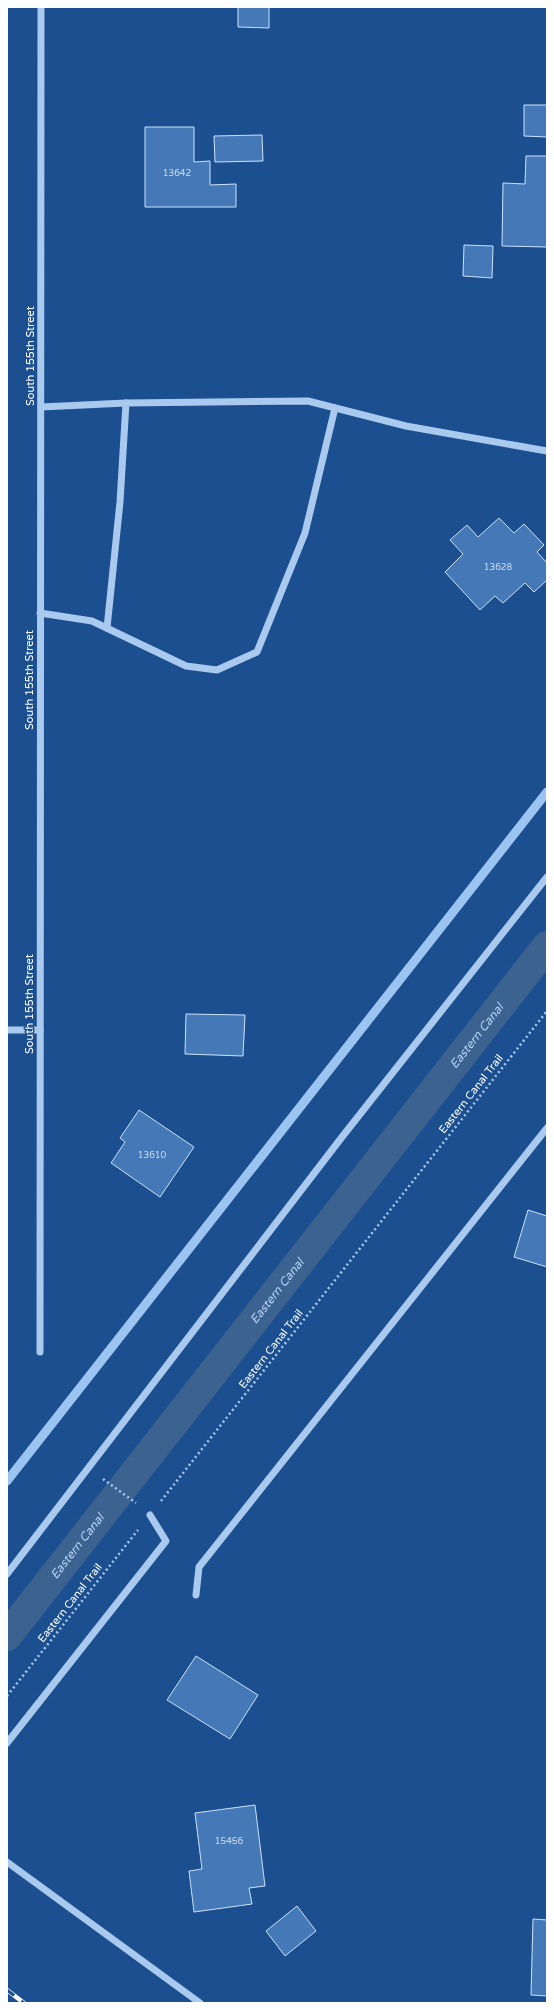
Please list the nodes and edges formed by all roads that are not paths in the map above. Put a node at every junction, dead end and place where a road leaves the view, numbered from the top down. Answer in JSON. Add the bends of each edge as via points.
{"nodes":[{"id":1,"x":41,"y":7,"type":"edge"},
{"id":2,"x":126,"y":403,"type":"junction"},
{"id":3,"x":41,"y":407,"type":"junction"},
{"id":4,"x":335,"y":408,"type":"junction"},
{"id":5,"x":547,"y":451,"type":"edge"},
{"id":6,"x":40,"y":613,"type":"junction"},
{"id":7,"x":107,"y":628,"type":"junction"},
{"id":8,"x":547,"y":877,"type":"edge"},
{"id":9,"x":7,"y":1030,"type":"edge"},
{"id":10,"x":40,"y":1030,"type":"junction"},
{"id":11,"x":547,"y":1128,"type":"edge"},
{"id":12,"x":40,"y":1352,"type":"dead end"},
{"id":13,"x":150,"y":1515,"type":"road end"},
{"id":14,"x":7,"y":1574,"type":"edge"},
{"id":15,"x":196,"y":1596,"type":"dead end"},
{"id":16,"x":7,"y":1744,"type":"edge"},
{"id":17,"x":7,"y":1862,"type":"edge"},
{"id":18,"x":200,"y":2003,"type":"edge"}],
"edges":[{"from":1,"to":3,"type":"street","name":"South 155th Street"},
{"from":2,"to":3,"type":"street"},
{"from":2,"to":4,"type":"street","via":[[308,401]]},
{"from":2,"to":7,"type":"street","via":[[120,502]]},
{"from":3,"to":6,"type":"street","name":"South 155th Street"},
{"from":4,"to":5,"type":"street","via":[[406,426]]},
{"from":4,"to":7,"type":"street","via":[[305,533],[257,652],[217,670],[186,666]]},
{"from":6,"to":7,"type":"street","via":[[92,621]]},
{"from":6,"to":10,"type":"street","name":"South 155th Street"},
{"from":8,"to":14,"type":"street","via":[[342,1137]]},
{"from":9,"to":10,"type":"street"},
{"from":10,"to":12,"type":"street","name":"South 155th Street"},
{"from":11,"to":15,"type":"street","via":[[199,1567]]},
{"from":13,"to":16,"type":"street","via":[[166,1541]]},
{"from":17,"to":18,"type":"street"}]}
